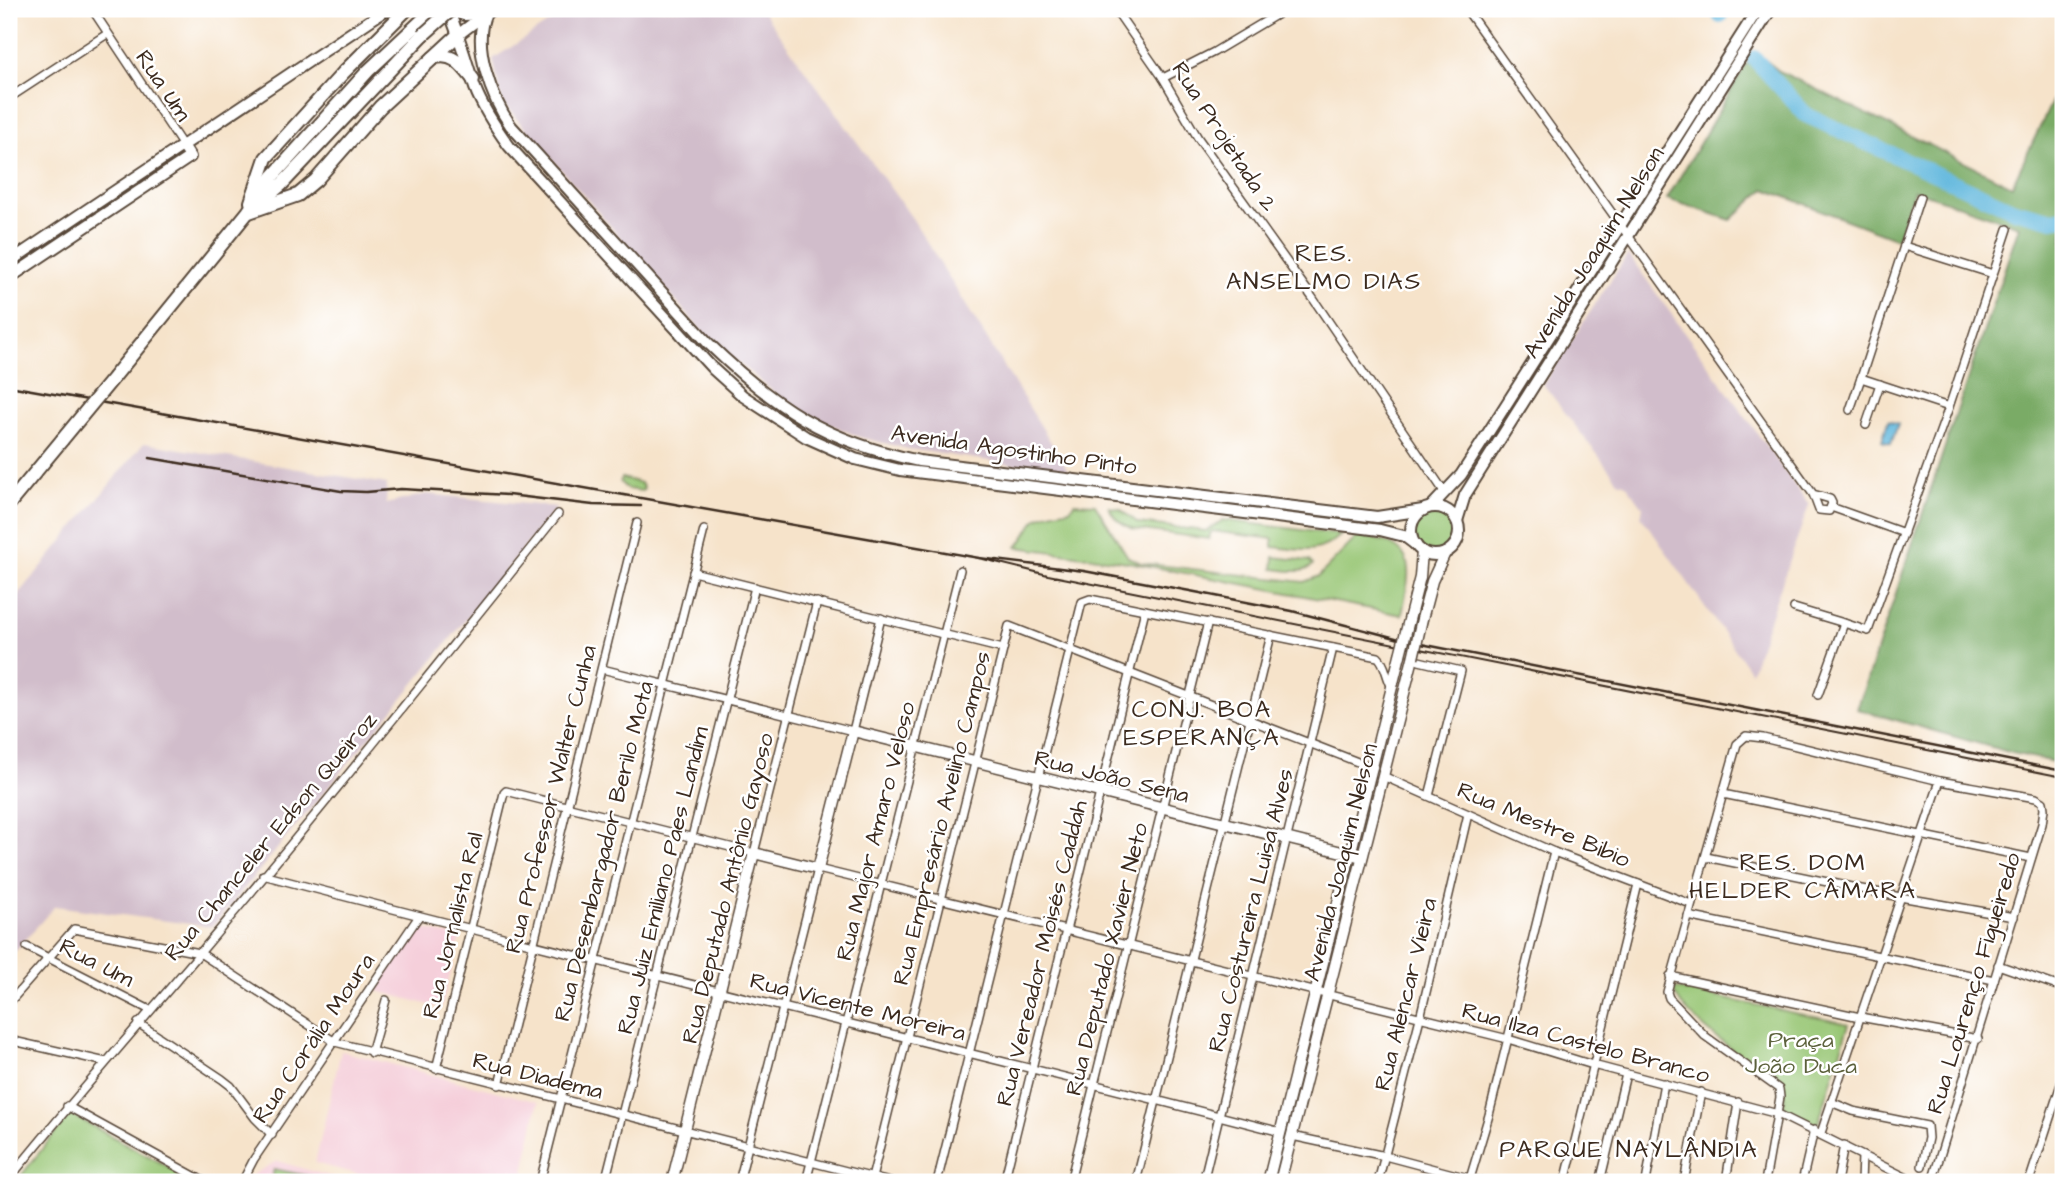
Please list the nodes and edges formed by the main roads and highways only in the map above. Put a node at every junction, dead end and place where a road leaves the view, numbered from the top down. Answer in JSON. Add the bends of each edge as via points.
{"nodes":[{"id":1,"x":387,"y":9,"type":"edge"},
{"id":2,"x":407,"y":9,"type":"edge"},
{"id":3,"x":434,"y":9,"type":"edge"},
{"id":4,"x":449,"y":9,"type":"edge"},
{"id":5,"x":1767,"y":9,"type":"edge"},
{"id":6,"x":489,"y":11,"type":"edge"},
{"id":7,"x":419,"y":30,"type":"junction"},
{"id":8,"x":459,"y":34,"type":"junction"},
{"id":9,"x":429,"y":59,"type":"junction"},
{"id":10,"x":472,"y":79,"type":"junction"},
{"id":11,"x":183,"y":146,"type":"junction"},
{"id":12,"x":248,"y":212,"type":"junction"},
{"id":13,"x":9,"y":262,"type":"edge"},
{"id":14,"x":9,"y":278,"type":"edge"},
{"id":15,"x":9,"y":504,"type":"edge"},
{"id":16,"x":1427,"y":508,"type":"junction"},
{"id":17,"x":1457,"y":521,"type":"junction"},
{"id":18,"x":1419,"y":548,"type":"junction"},
{"id":19,"x":1445,"y":553,"type":"junction"},
{"id":20,"x":754,"y":853,"type":"joint"},
{"id":21,"x":1356,"y":855,"type":"junction"},
{"id":22,"x":672,"y":1182,"type":"edge"},
{"id":23,"x":1268,"y":1182,"type":"edge"},
{"id":24,"x":1280,"y":1182,"type":"edge"}],
"edges":[{"from":1,"to":11,"type":"main road"},
{"from":2,"to":12,"type":"highway","via":[[266,158]]},
{"from":3,"to":7,"type":"highway"},
{"from":4,"to":6,"type":"main road","via":[[464,15]]},
{"from":4,"to":7,"type":"highway","bridge":true},
{"from":4,"to":8,"type":"main road","name":"Avenida Agostinho Pinto"},
{"from":5,"to":16,"type":"main road","name":"Avenida Joaquim Nelson","via":[[1621,224],[1481,444],[1445,493]]},
{"from":5,"to":17,"type":"main road","name":"Avenida Joaquim Nelson","via":[[1465,495]]},
{"from":6,"to":8,"type":"main road"},
{"from":6,"to":16,"type":"main road","name":"Avenida Agostinho Pinto","via":[[481,32],[487,71],[511,126],[708,343],[777,404],[808,423],[856,445],[919,461],[1377,517]]},
{"from":7,"to":12,"type":"highway","via":[[282,184]]},
{"from":8,"to":9,"type":"highway"},
{"from":8,"to":10,"type":"main road","name":"Avenida Agostinho Pinto"},
{"from":9,"to":10,"type":"highway","via":[[450,56]]},
{"from":9,"to":12,"type":"highway","via":[[316,180],[298,195]]},
{"from":10,"to":18,"type":"main road","name":"Avenida Agostinho Pinto","via":[[509,146],[713,369],[743,396],[806,438],[855,459],[900,470],[1380,530],[1405,536]]},
{"from":11,"to":13,"type":"main road"},
{"from":11,"to":14,"type":"main road","via":[[190,157]]},
{"from":12,"to":15,"type":"highway","bridge":true},
{"from":16,"to":17,"type":"main road","via":[[1446,509]]},
{"from":16,"to":18,"type":"main road","via":[[1412,522],[1412,538]]},
{"from":17,"to":19,"type":"main road","via":[[1459,536]]},
{"from":18,"to":19,"type":"main road","via":[[1429,554]]},
{"from":18,"to":21,"type":"main road","name":"Avenida Joaquim Nelson","bridge":true,"via":[[1420,577]]},
{"from":19,"to":21,"type":"main road","name":"Avenida Joaquim Nelson","bridge":true,"via":[[1432,581],[1384,776]]},
{"from":20,"to":21,"type":"main road","name":"Rua João Sena","via":[[818,869],[853,732]]},
{"from":20,"to":22,"type":"main road","name":"Rua Deputado Antônio Gayoso"},
{"from":21,"to":23,"type":"main road","name":"Avenida Joaquim Nelson"},
{"from":21,"to":24,"type":"main road","name":"Avenida Joaquim Nelson","via":[[1328,996]]}]}
